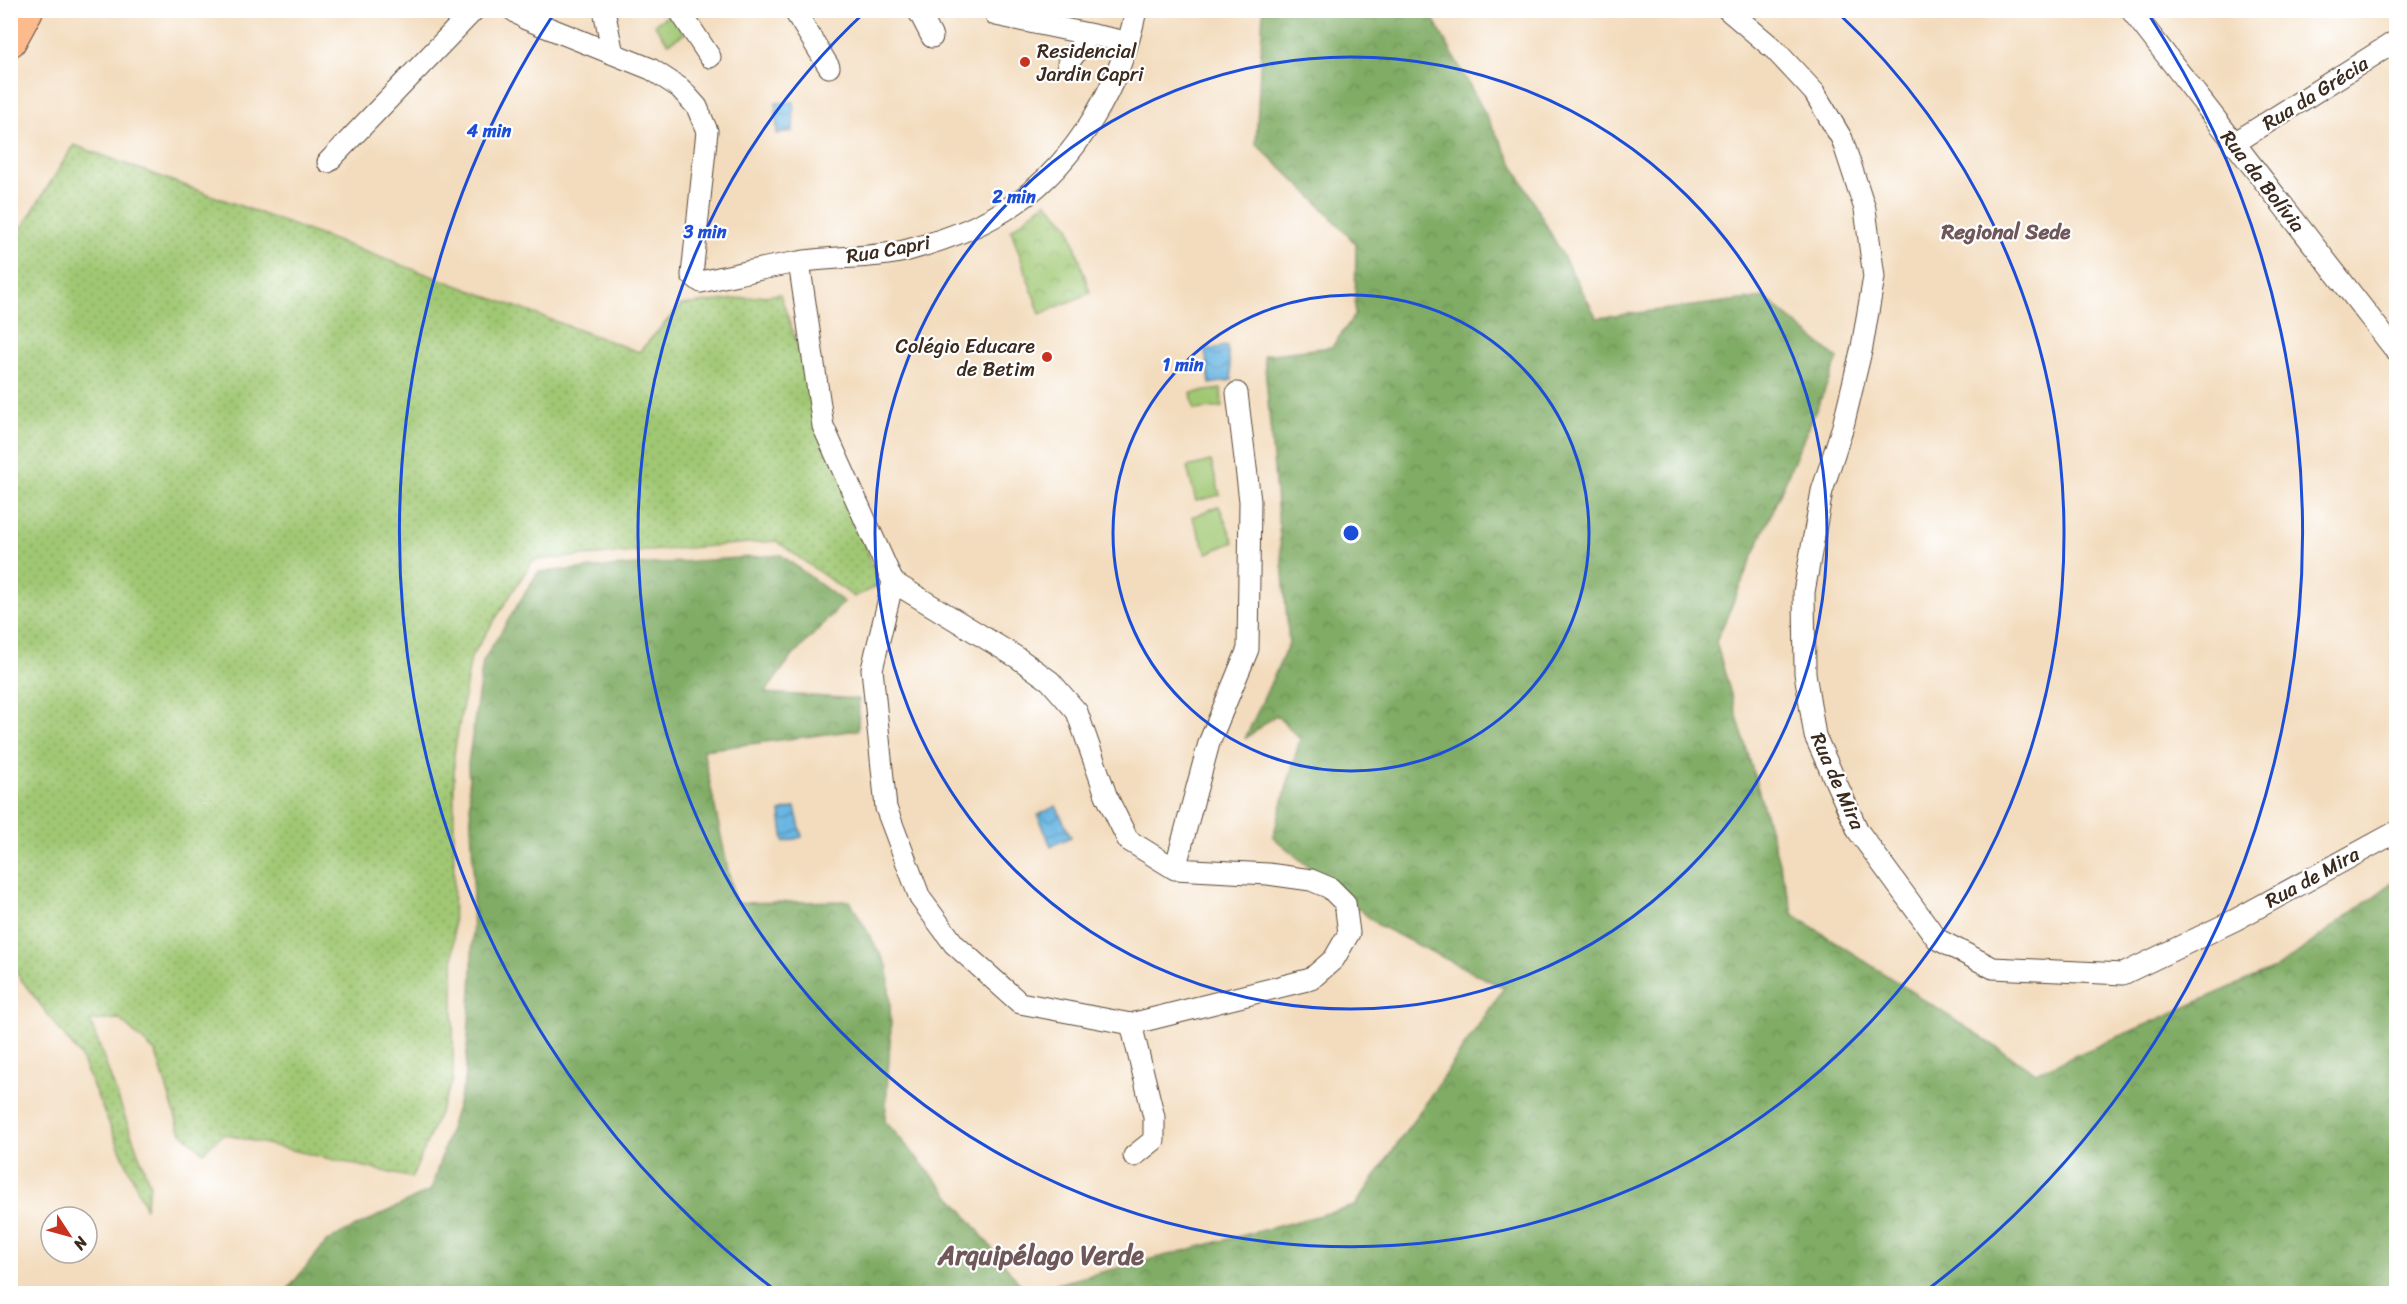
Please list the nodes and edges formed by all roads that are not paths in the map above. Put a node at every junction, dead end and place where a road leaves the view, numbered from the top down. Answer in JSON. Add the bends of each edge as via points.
{"nodes":[{"id":1,"x":27,"y":10,"type":"edge"},
{"id":2,"x":474,"y":10,"type":"edge"},
{"id":3,"x":547,"y":10,"type":"edge"},
{"id":4,"x":604,"y":10,"type":"edge"},
{"id":5,"x":679,"y":10,"type":"edge"},
{"id":6,"x":794,"y":10,"type":"edge"},
{"id":7,"x":918,"y":10,"type":"edge"},
{"id":8,"x":1136,"y":10,"type":"edge"},
{"id":9,"x":1728,"y":10,"type":"edge"},
{"id":10,"x":2131,"y":10,"type":"edge"},
{"id":11,"x":519,"y":15,"type":"edge"},
{"id":12,"x":996,"y":15,"type":"dead end"},
{"id":13,"x":1089,"y":35,"type":"junction"},
{"id":14,"x":932,"y":37,"type":"dead end"},
{"id":15,"x":10,"y":41,"type":"edge"},
{"id":16,"x":2397,"y":41,"type":"edge"},
{"id":17,"x":1127,"y":42,"type":"junction"},
{"id":18,"x":613,"y":54,"type":"junction"},
{"id":19,"x":710,"y":57,"type":"dead end"},
{"id":20,"x":1068,"y":63,"type":"dead end"},
{"id":21,"x":829,"y":67,"type":"dead end"},
{"id":22,"x":2233,"y":144,"type":"junction"},
{"id":23,"x":328,"y":162,"type":"dead end"},
{"id":24,"x":799,"y":262,"type":"junction"},
{"id":25,"x":2397,"y":351,"type":"edge"},
{"id":26,"x":1237,"y":393,"type":"dead end"},
{"id":27,"x":893,"y":582,"type":"junction"},
{"id":28,"x":2397,"y":832,"type":"edge"},
{"id":29,"x":1175,"y":869,"type":"junction"},
{"id":30,"x":1131,"y":1024,"type":"junction"},
{"id":31,"x":1134,"y":1156,"type":"dead end"}],
"edges":[{"from":1,"to":15,"type":"highway"},
{"from":2,"to":23,"type":"street"},
{"from":3,"to":11,"type":"street"},
{"from":4,"to":18,"type":"street"},
{"from":5,"to":19,"type":"street"},
{"from":6,"to":21,"type":"street"},
{"from":7,"to":14,"type":"street"},
{"from":8,"to":17,"type":"street","name":"Rua Capri"},
{"from":9,"to":28,"type":"street","name":"Rua de Mira","via":[[1775,50],[1814,92],[1842,139],[1865,209],[1874,277],[1843,426],[1822,491],[1804,592],[1805,673],[1815,736],[1858,831],[1937,939],[1993,968],[2123,975],[2235,920]]},
{"from":10,"to":22,"type":"street","name":"Rua da Bolívia"},
{"from":11,"to":18,"type":"street"},
{"from":12,"to":13,"type":"street","via":[[1040,36]]},
{"from":13,"to":17,"type":"street"},
{"from":13,"to":20,"type":"street"},
{"from":16,"to":22,"type":"street","name":"Rua da Grécia"},
{"from":17,"to":24,"type":"street","name":"Rua Capri","via":[[1104,102],[1076,144],[1017,202],[951,236],[905,250]]},
{"from":18,"to":24,"type":"street","name":"Rua Capri","via":[[651,69],[680,88],[697,107],[706,131],[692,275],[701,282]]},
{"from":22,"to":25,"type":"street","name":"Rua da Bolívia"},
{"from":24,"to":27,"type":"street","via":[[823,426]]},
{"from":26,"to":29,"type":"street","via":[[1250,501],[1248,649],[1209,743]]},
{"from":27,"to":29,"type":"street","via":[[1050,681],[1077,712],[1106,795],[1128,840]]},
{"from":27,"to":30,"type":"street","via":[[872,669],[886,808],[920,898],[954,944],[1020,1003]]},
{"from":29,"to":30,"type":"street","via":[[1311,880],[1330,888],[1345,903],[1348,933],[1334,959],[1311,979]]},
{"from":30,"to":31,"type":"street","via":[[1154,1117],[1154,1140]]}]}
